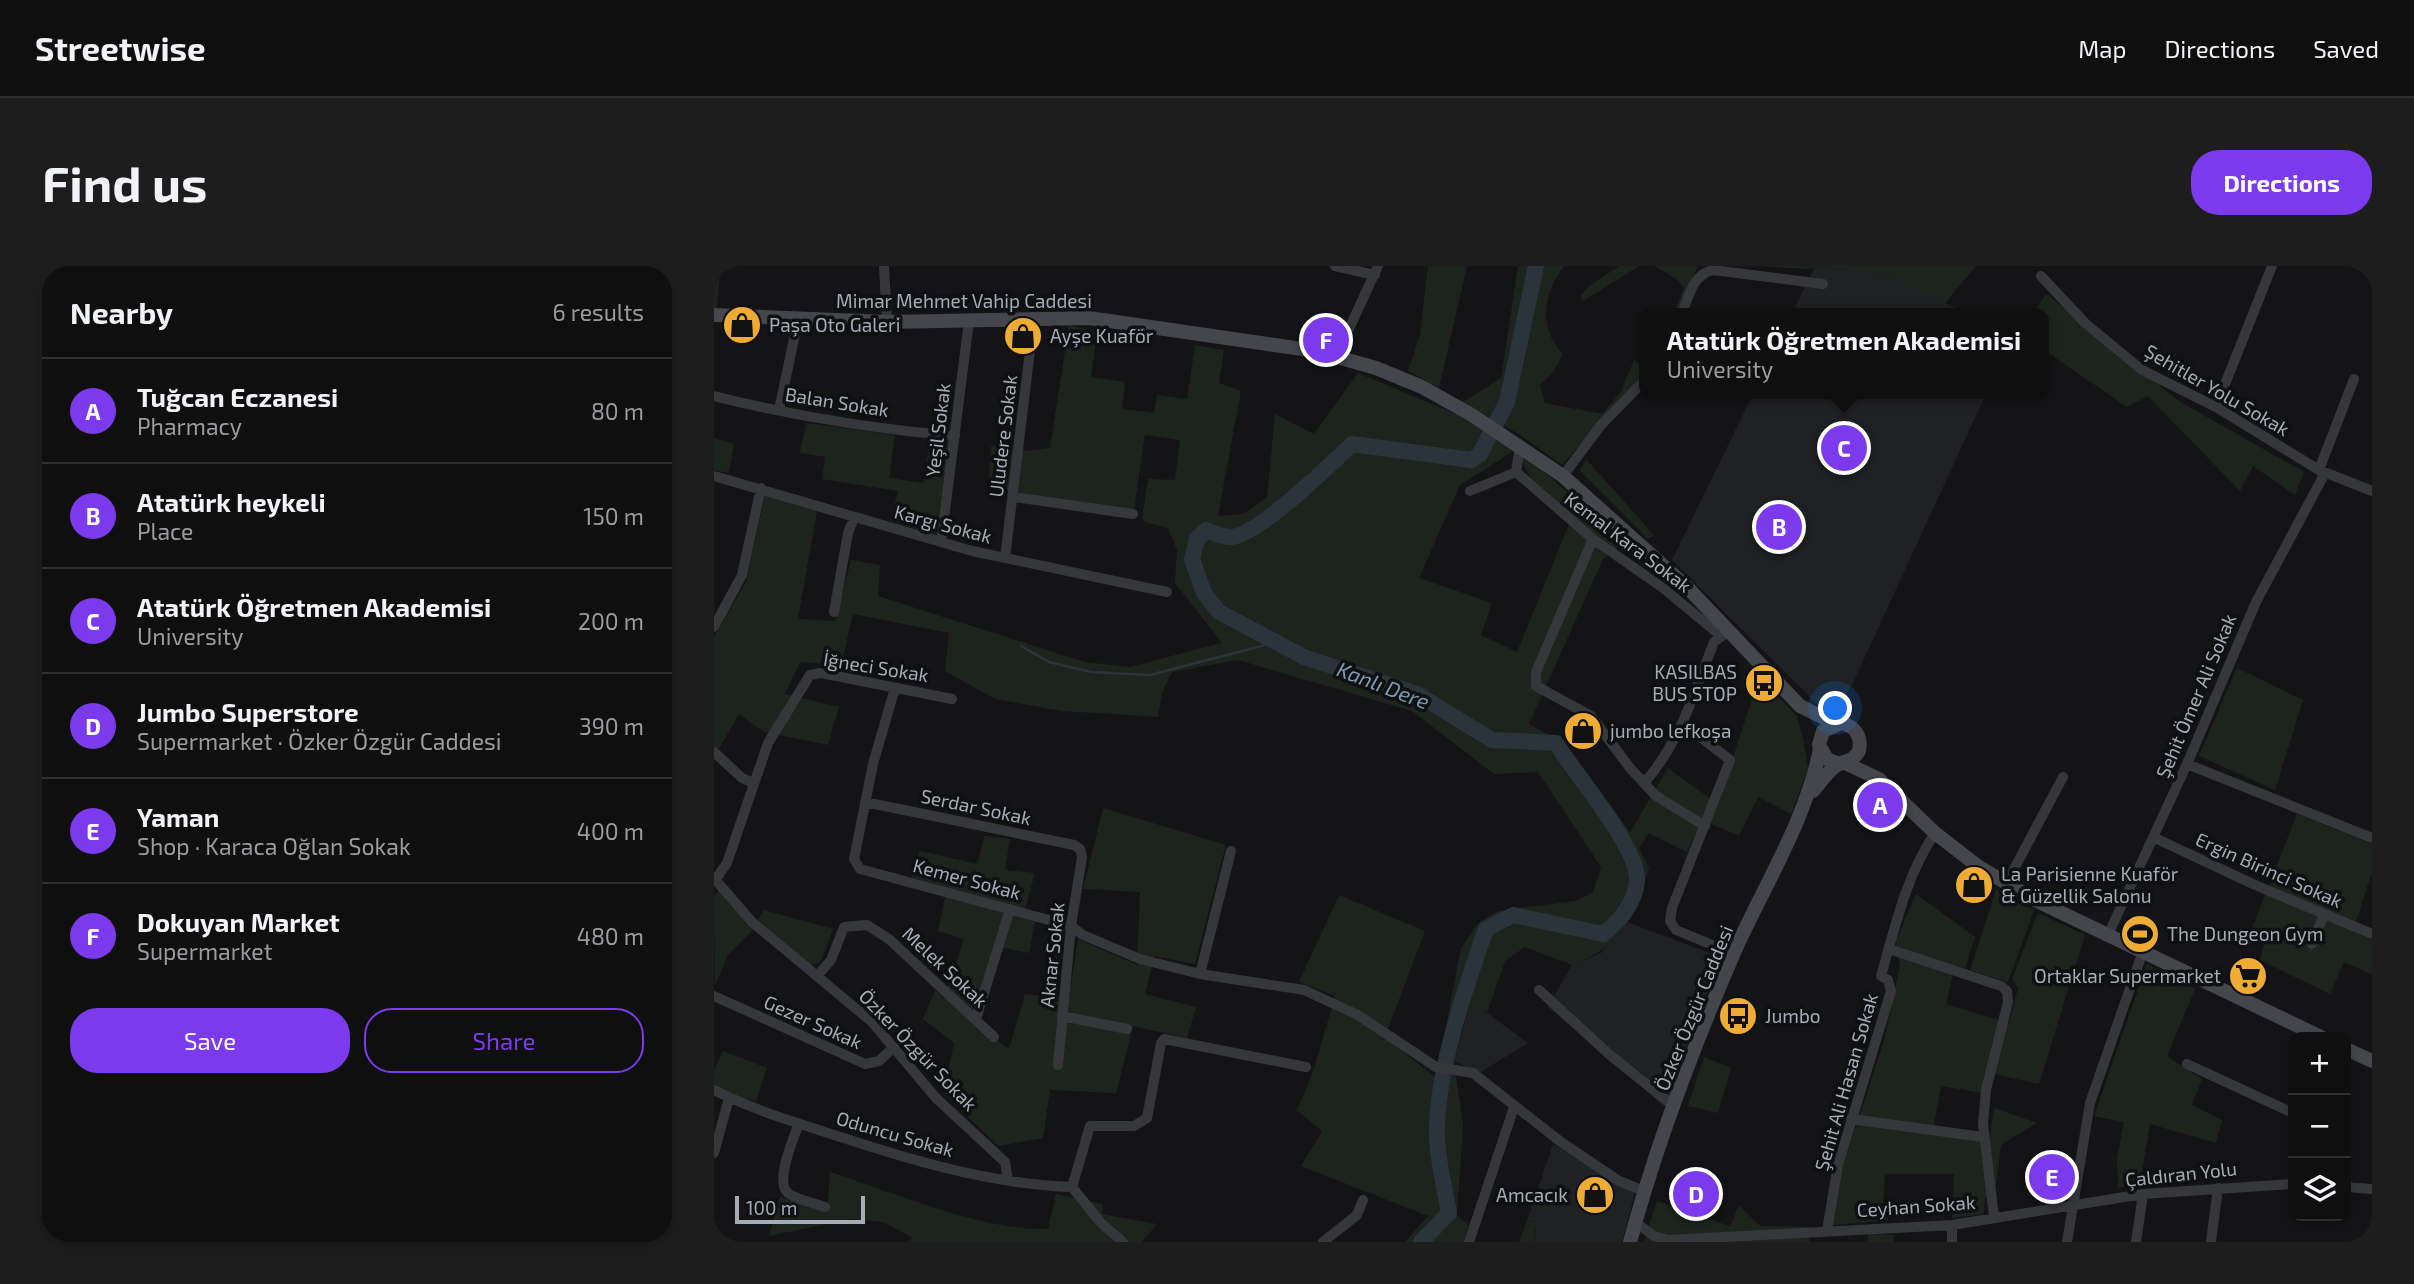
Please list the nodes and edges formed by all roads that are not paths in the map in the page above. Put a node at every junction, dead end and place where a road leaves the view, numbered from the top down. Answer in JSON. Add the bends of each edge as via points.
{"nodes":[{"id":1,"x":884,"y":266,"type":"edge"},
{"id":2,"x":1335,"y":266,"type":"edge"},
{"id":3,"x":2272,"y":266,"type":"edge"},
{"id":4,"x":1376,"y":270,"type":"edge"},
{"id":5,"x":2041,"y":276,"type":"dead end"},
{"id":6,"x":1824,"y":284,"type":"dead end"},
{"id":7,"x":1684,"y":308,"type":"edge"},
{"id":8,"x":714,"y":315,"type":"edge"},
{"id":9,"x":1034,"y":317,"type":"junction"},
{"id":10,"x":798,"y":320,"type":"junction"},
{"id":11,"x":969,"y":321,"type":"junction"},
{"id":12,"x":887,"y":322,"type":"junction"},
{"id":13,"x":1337,"y":355,"type":"junction"},
{"id":14,"x":2354,"y":379,"type":"dead end"},
{"id":15,"x":1639,"y":385,"type":"edge"},
{"id":16,"x":714,"y":396,"type":"edge"},
{"id":17,"x":2216,"y":407,"type":"junction"},
{"id":18,"x":779,"y":410,"type":"junction"},
{"id":19,"x":955,"y":436,"type":"junction"},
{"id":20,"x":1514,"y":442,"type":"junction"},
{"id":21,"x":1516,"y":472,"type":"junction"},
{"id":22,"x":2322,"y":472,"type":"junction"},
{"id":23,"x":714,"y":476,"type":"edge"},
{"id":24,"x":1563,"y":476,"type":"junction"},
{"id":25,"x":761,"y":488,"type":"junction"},
{"id":26,"x":1470,"y":491,"type":"dead end"},
{"id":27,"x":2372,"y":491,"type":"edge"},
{"id":28,"x":1014,"y":497,"type":"junction"},
{"id":29,"x":1133,"y":514,"type":"dead end"},
{"id":30,"x":854,"y":518,"type":"junction"},
{"id":31,"x":1593,"y":540,"type":"junction"},
{"id":32,"x":941,"y":542,"type":"junction"},
{"id":33,"x":1005,"y":558,"type":"junction"},
{"id":34,"x":1167,"y":592,"type":"dead end"},
{"id":35,"x":834,"y":612,"type":"dead end"},
{"id":36,"x":714,"y":627,"type":"edge"},
{"id":37,"x":1725,"y":634,"type":"junction"},
{"id":38,"x":895,"y":688,"type":"junction"},
{"id":39,"x":952,"y":699,"type":"dead end"},
{"id":40,"x":1800,"y":706,"type":"junction"},
{"id":41,"x":1682,"y":723,"type":"junction"},
{"id":42,"x":1834,"y":723,"type":"junction"},
{"id":43,"x":1860,"y":745,"type":"junction"},
{"id":44,"x":1820,"y":747,"type":"junction"},
{"id":45,"x":714,"y":752,"type":"edge"},
{"id":46,"x":1842,"y":763,"type":"junction"},
{"id":47,"x":2187,"y":764,"type":"junction"},
{"id":48,"x":2063,"y":778,"type":"dead end"},
{"id":49,"x":1879,"y":779,"type":"junction"},
{"id":50,"x":1645,"y":782,"type":"junction"},
{"id":51,"x":753,"y":783,"type":"junction"},
{"id":52,"x":1810,"y":794,"type":"junction"},
{"id":53,"x":865,"y":802,"type":"junction"},
{"id":54,"x":1704,"y":826,"type":"junction"},
{"id":55,"x":1935,"y":833,"type":"junction"},
{"id":56,"x":2153,"y":837,"type":"junction"},
{"id":57,"x":2372,"y":838,"type":"edge"},
{"id":58,"x":1080,"y":849,"type":"joint"},
{"id":59,"x":1231,"y":851,"type":"dead end"},
{"id":60,"x":715,"y":878,"type":"edge"},
{"id":61,"x":2006,"y":884,"type":"junction"},
{"id":62,"x":1010,"y":909,"type":"junction"},
{"id":63,"x":2324,"y":914,"type":"junction"},
{"id":64,"x":1071,"y":926,"type":"junction"},
{"id":65,"x":2372,"y":934,"type":"edge"},
{"id":66,"x":2107,"y":937,"type":"junction"},
{"id":67,"x":2312,"y":944,"type":"dead end"},
{"id":68,"x":1889,"y":949,"type":"junction"},
{"id":69,"x":1734,"y":954,"type":"junction"},
{"id":70,"x":2141,"y":954,"type":"junction"},
{"id":71,"x":1200,"y":974,"type":"junction"},
{"id":72,"x":817,"y":976,"type":"junction"},
{"id":73,"x":1539,"y":990,"type":"dead end"},
{"id":74,"x":714,"y":996,"type":"edge"},
{"id":75,"x":1062,"y":1016,"type":"junction"},
{"id":76,"x":976,"y":1020,"type":"junction"},
{"id":77,"x":1127,"y":1030,"type":"dead end"},
{"id":78,"x":2310,"y":1032,"type":"edge"},
{"id":79,"x":994,"y":1037,"type":"dead end"},
{"id":80,"x":894,"y":1047,"type":"junction"},
{"id":81,"x":2351,"y":1051,"type":"edge"},
{"id":82,"x":2372,"y":1061,"type":"edge"},
{"id":83,"x":2188,"y":1064,"type":"dead end"},
{"id":84,"x":1058,"y":1065,"type":"dead end"},
{"id":85,"x":1306,"y":1066,"type":"dead end"},
{"id":86,"x":714,"y":1090,"type":"edge"},
{"id":87,"x":729,"y":1098,"type":"junction"},
{"id":88,"x":1514,"y":1107,"type":"junction"},
{"id":89,"x":1675,"y":1107,"type":"junction"},
{"id":90,"x":2288,"y":1110,"type":"edge"},
{"id":91,"x":1851,"y":1119,"type":"junction"},
{"id":92,"x":799,"y":1123,"type":"junction"},
{"id":93,"x":1983,"y":1137,"type":"junction"},
{"id":94,"x":714,"y":1153,"type":"edge"},
{"id":95,"x":1008,"y":1180,"type":"junction"},
{"id":96,"x":2288,"y":1184,"type":"edge"},
{"id":97,"x":1072,"y":1186,"type":"junction"},
{"id":98,"x":2351,"y":1187,"type":"edge"},
{"id":99,"x":2218,"y":1188,"type":"junction"},
{"id":100,"x":2372,"y":1189,"type":"edge"},
{"id":101,"x":1644,"y":1191,"type":"junction"},
{"id":102,"x":2143,"y":1194,"type":"junction"},
{"id":103,"x":1363,"y":1200,"type":"dead end"},
{"id":104,"x":2073,"y":1204,"type":"junction"},
{"id":105,"x":825,"y":1207,"type":"dead end"},
{"id":106,"x":1994,"y":1217,"type":"junction"},
{"id":107,"x":1635,"y":1222,"type":"junction"},
{"id":108,"x":1952,"y":1225,"type":"junction"},
{"id":109,"x":1827,"y":1230,"type":"junction"},
{"id":110,"x":1123,"y":1242,"type":"edge"},
{"id":111,"x":1323,"y":1242,"type":"edge"},
{"id":112,"x":1469,"y":1242,"type":"edge"},
{"id":113,"x":1630,"y":1242,"type":"edge"},
{"id":114,"x":1952,"y":1242,"type":"edge"},
{"id":115,"x":2067,"y":1242,"type":"edge"},
{"id":116,"x":2136,"y":1242,"type":"edge"},
{"id":117,"x":2211,"y":1242,"type":"edge"}],
"edges":[{"from":1,"to":12,"type":"street"},
{"from":2,"to":4,"type":"street"},
{"from":3,"to":17,"type":"street"},
{"from":4,"to":13,"type":"street"},
{"from":5,"to":17,"type":"street","name":"Şehitler Yolu Sokak","via":[[2085,323],[2142,369]]},
{"from":6,"to":7,"type":"street","via":[[1713,270],[1697,277]]},
{"from":8,"to":10,"type":"main road","name":"Mimar Mehmet Vahip Caddesi"},
{"from":9,"to":11,"type":"main road","name":"Mimar Mehmet Vahip Caddesi"},
{"from":9,"to":13,"type":"main road","name":"Mimar Mehmet Vahip Caddesi","via":[[1089,318]]},
{"from":9,"to":28,"type":"street","name":"Uludere Sokak"},
{"from":10,"to":12,"type":"main road","name":"Mimar Mehmet Vahip Caddesi"},
{"from":10,"to":18,"type":"street"},
{"from":11,"to":12,"type":"main road","name":"Mimar Mehmet Vahip Caddesi"},
{"from":11,"to":19,"type":"street","name":"Yeşil Sokak"},
{"from":13,"to":20,"type":"main road","name":"Mimar Mehmet Vahip Caddesi","via":[[1422,387]]},
{"from":14,"to":22,"type":"street","name":"Şehit Ömer Ali Sokak"},
{"from":15,"to":24,"type":"street","via":[[1601,425]]},
{"from":16,"to":18,"type":"street","name":"Balan Sokak"},
{"from":17,"to":22,"type":"street","name":"Şehitler Yolu Sokak"},
{"from":18,"to":19,"type":"street","name":"Balan Sokak"},
{"from":19,"to":32,"type":"street","name":"Yeşil Sokak"},
{"from":20,"to":21,"type":"street"},
{"from":20,"to":24,"type":"main road","name":"Mimar Mehmet Vahip Caddesi"},
{"from":21,"to":26,"type":"street"},
{"from":21,"to":31,"type":"street","name":"Kemal Kara Sokak"},
{"from":22,"to":27,"type":"street","name":"Şehitler Yolu Sokak"},
{"from":22,"to":47,"type":"street","name":"Şehit Ömer Ali Sokak","via":[[2256,602]]},
{"from":23,"to":25,"type":"street","name":"Kargı Sokak"},
{"from":24,"to":37,"type":"main road","name":"Mimar Mehmet Vahip Caddesi","via":[[1655,557]]},
{"from":25,"to":30,"type":"street","name":"Kargı Sokak"},
{"from":25,"to":36,"type":"street","via":[[742,575]]},
{"from":28,"to":29,"type":"street"},
{"from":28,"to":33,"type":"street","name":"Uludere Sokak"},
{"from":30,"to":32,"type":"street","name":"Kargı Sokak"},
{"from":30,"to":35,"type":"street"},
{"from":31,"to":37,"type":"street","name":"Kemal Kara Sokak"},
{"from":31,"to":50,"type":"street","via":[[1536,672],[1536,686],[1591,716]]},
{"from":32,"to":33,"type":"street","name":"Kargı Sokak"},
{"from":33,"to":34,"type":"street","name":"Kargı Sokak"},
{"from":37,"to":40,"type":"main road","name":"Mimar Mehmet Vahip Caddesi"},
{"from":37,"to":41,"type":"street","via":[[1714,642]]},
{"from":38,"to":39,"type":"street","name":"İğneci Sokak"},
{"from":38,"to":51,"type":"street","name":"İğneci Sokak","via":[[821,673],[810,675],[768,743]]},
{"from":38,"to":53,"type":"street"},
{"from":40,"to":42,"type":"main road","name":"Mimar Mehmet Vahip Caddesi"},
{"from":40,"to":44,"type":"main road","name":"Mimar Mehmet Vahip Caddesi"},
{"from":41,"to":50,"type":"street","via":[[1662,763]]},
{"from":41,"to":54,"type":"street","via":[[1730,761]]},
{"from":42,"to":43,"type":"main road","via":[[1854,728]]},
{"from":42,"to":44,"type":"main road","via":[[1823,731]]},
{"from":43,"to":46,"type":"main road","via":[[1856,756]]},
{"from":43,"to":49,"type":"main road"},
{"from":44,"to":46,"type":"main road","via":[[1827,760]]},
{"from":44,"to":52,"type":"main road","name":"Özker Özgür Caddesi"},
{"from":45,"to":51,"type":"street"},
{"from":46,"to":49,"type":"main road"},
{"from":46,"to":52,"type":"main road","name":"Özker Özgür Caddesi"},
{"from":47,"to":56,"type":"street","name":"Şehit Ömer Ali Sokak"},
{"from":47,"to":57,"type":"street"},
{"from":48,"to":61,"type":"street"},
{"from":49,"to":55,"type":"main road"},
{"from":50,"to":54,"type":"street","via":[[1656,796]]},
{"from":51,"to":60,"type":"street","name":"İğneci Sokak","via":[[727,863]]},
{"from":52,"to":69,"type":"main road","name":"Özker Özgür Caddesi"},
{"from":53,"to":58,"type":"street","name":"Serdar Sokak"},
{"from":53,"to":62,"type":"street","name":"Kemer Sokak","via":[[854,859],[860,869]]},
{"from":54,"to":69,"type":"street","via":[[1670,921],[1676,930]]},
{"from":55,"to":61,"type":"main road"},
{"from":55,"to":68,"type":"street","name":"Şehit Ali Hasan Sokak","via":[[1913,873]]},
{"from":56,"to":63,"type":"street","name":"Ergin Birinci Sokak"},
{"from":56,"to":66,"type":"street","name":"Şehit Ömer Ali Sokak"},
{"from":58,"to":64,"type":"street","name":"Aknar Sokak"},
{"from":59,"to":71,"type":"street"},
{"from":60,"to":72,"type":"street","name":"Özker Özgür Sokak","via":[[752,922]]},
{"from":61,"to":66,"type":"main road"},
{"from":62,"to":64,"type":"street","name":"Kemer Sokak"},
{"from":62,"to":76,"type":"street"},
{"from":63,"to":65,"type":"street","name":"Ergin Birinci Sokak"},
{"from":63,"to":67,"type":"street"},
{"from":64,"to":71,"type":"street","name":"Kemer Sokak","via":[[1140,959]]},
{"from":64,"to":75,"type":"street","name":"Aknar Sokak"},
{"from":66,"to":70,"type":"main road"},
{"from":68,"to":91,"type":"street","name":"Şehit Ali Hasan Sokak","via":[[1881,976],[1891,991]]},
{"from":68,"to":93,"type":"street","via":[[2007,991],[1986,1090]]},
{"from":69,"to":89,"type":"main road","name":"Özker Özgür Caddesi"},
{"from":70,"to":78,"type":"main road"},
{"from":70,"to":104,"type":"street","via":[[2090,1103]]},
{"from":71,"to":88,"type":"street","name":"Kemer Sokak","via":[[1304,990],[1358,1015],[1436,1066],[1473,1073]]},
{"from":72,"to":76,"type":"street","name":"Melek Sokak","via":[[831,960],[844,926],[867,925],[890,939]]},
{"from":72,"to":80,"type":"street","name":"Özker Özgür Sokak"},
{"from":73,"to":89,"type":"street"},
{"from":74,"to":80,"type":"street","name":"Gezer Sokak","via":[[865,1065]]},
{"from":75,"to":77,"type":"street"},
{"from":75,"to":84,"type":"street","name":"Aknar Sokak"},
{"from":76,"to":79,"type":"street","name":"Melek Sokak"},
{"from":80,"to":95,"type":"street","name":"Özker Özgür Sokak","via":[[936,1098],[1005,1162]]},
{"from":81,"to":82,"type":"main road"},
{"from":83,"to":90,"type":"street"},
{"from":85,"to":97,"type":"street","via":[[1164,1039],[1147,1118],[1134,1126],[1090,1126]]},
{"from":86,"to":87,"type":"street","name":"Oduncu Sokak"},
{"from":87,"to":92,"type":"street","name":"Oduncu Sokak"},
{"from":87,"to":94,"type":"street"},
{"from":88,"to":101,"type":"street","via":[[1619,1181]]},
{"from":88,"to":112,"type":"street"},
{"from":89,"to":101,"type":"main road","name":"Özker Özgür Caddesi"},
{"from":91,"to":93,"type":"street"},
{"from":91,"to":109,"type":"street","name":"Şehit Ali Hasan Sokak"},
{"from":92,"to":95,"type":"street","name":"Oduncu Sokak","via":[[872,1148]]},
{"from":92,"to":105,"type":"street","via":[[783,1186],[788,1194]]},
{"from":93,"to":106,"type":"street"},
{"from":95,"to":97,"type":"street","name":"Oduncu Sokak"},
{"from":96,"to":99,"type":"street","name":"Çaldıran Yolu"},
{"from":97,"to":110,"type":"street"},
{"from":98,"to":100,"type":"street"},
{"from":99,"to":102,"type":"street","name":"Çaldıran Yolu"},
{"from":99,"to":117,"type":"street"},
{"from":101,"to":107,"type":"main road","name":"Özker Özgür Caddesi"},
{"from":102,"to":104,"type":"street","name":"Çaldıran Yolu"},
{"from":102,"to":116,"type":"street"},
{"from":103,"to":111,"type":"street","via":[[1357,1215]]},
{"from":104,"to":106,"type":"street","name":"Ceyhan Sokak"},
{"from":104,"to":115,"type":"street"},
{"from":106,"to":108,"type":"street","name":"Ceyhan Sokak"},
{"from":107,"to":109,"type":"street","name":"Ceyhan Sokak","via":[[1668,1240]]},
{"from":107,"to":113,"type":"main road","name":"Özker Özgür Caddesi"},
{"from":108,"to":109,"type":"street","name":"Ceyhan Sokak"},
{"from":108,"to":114,"type":"street"}]}
